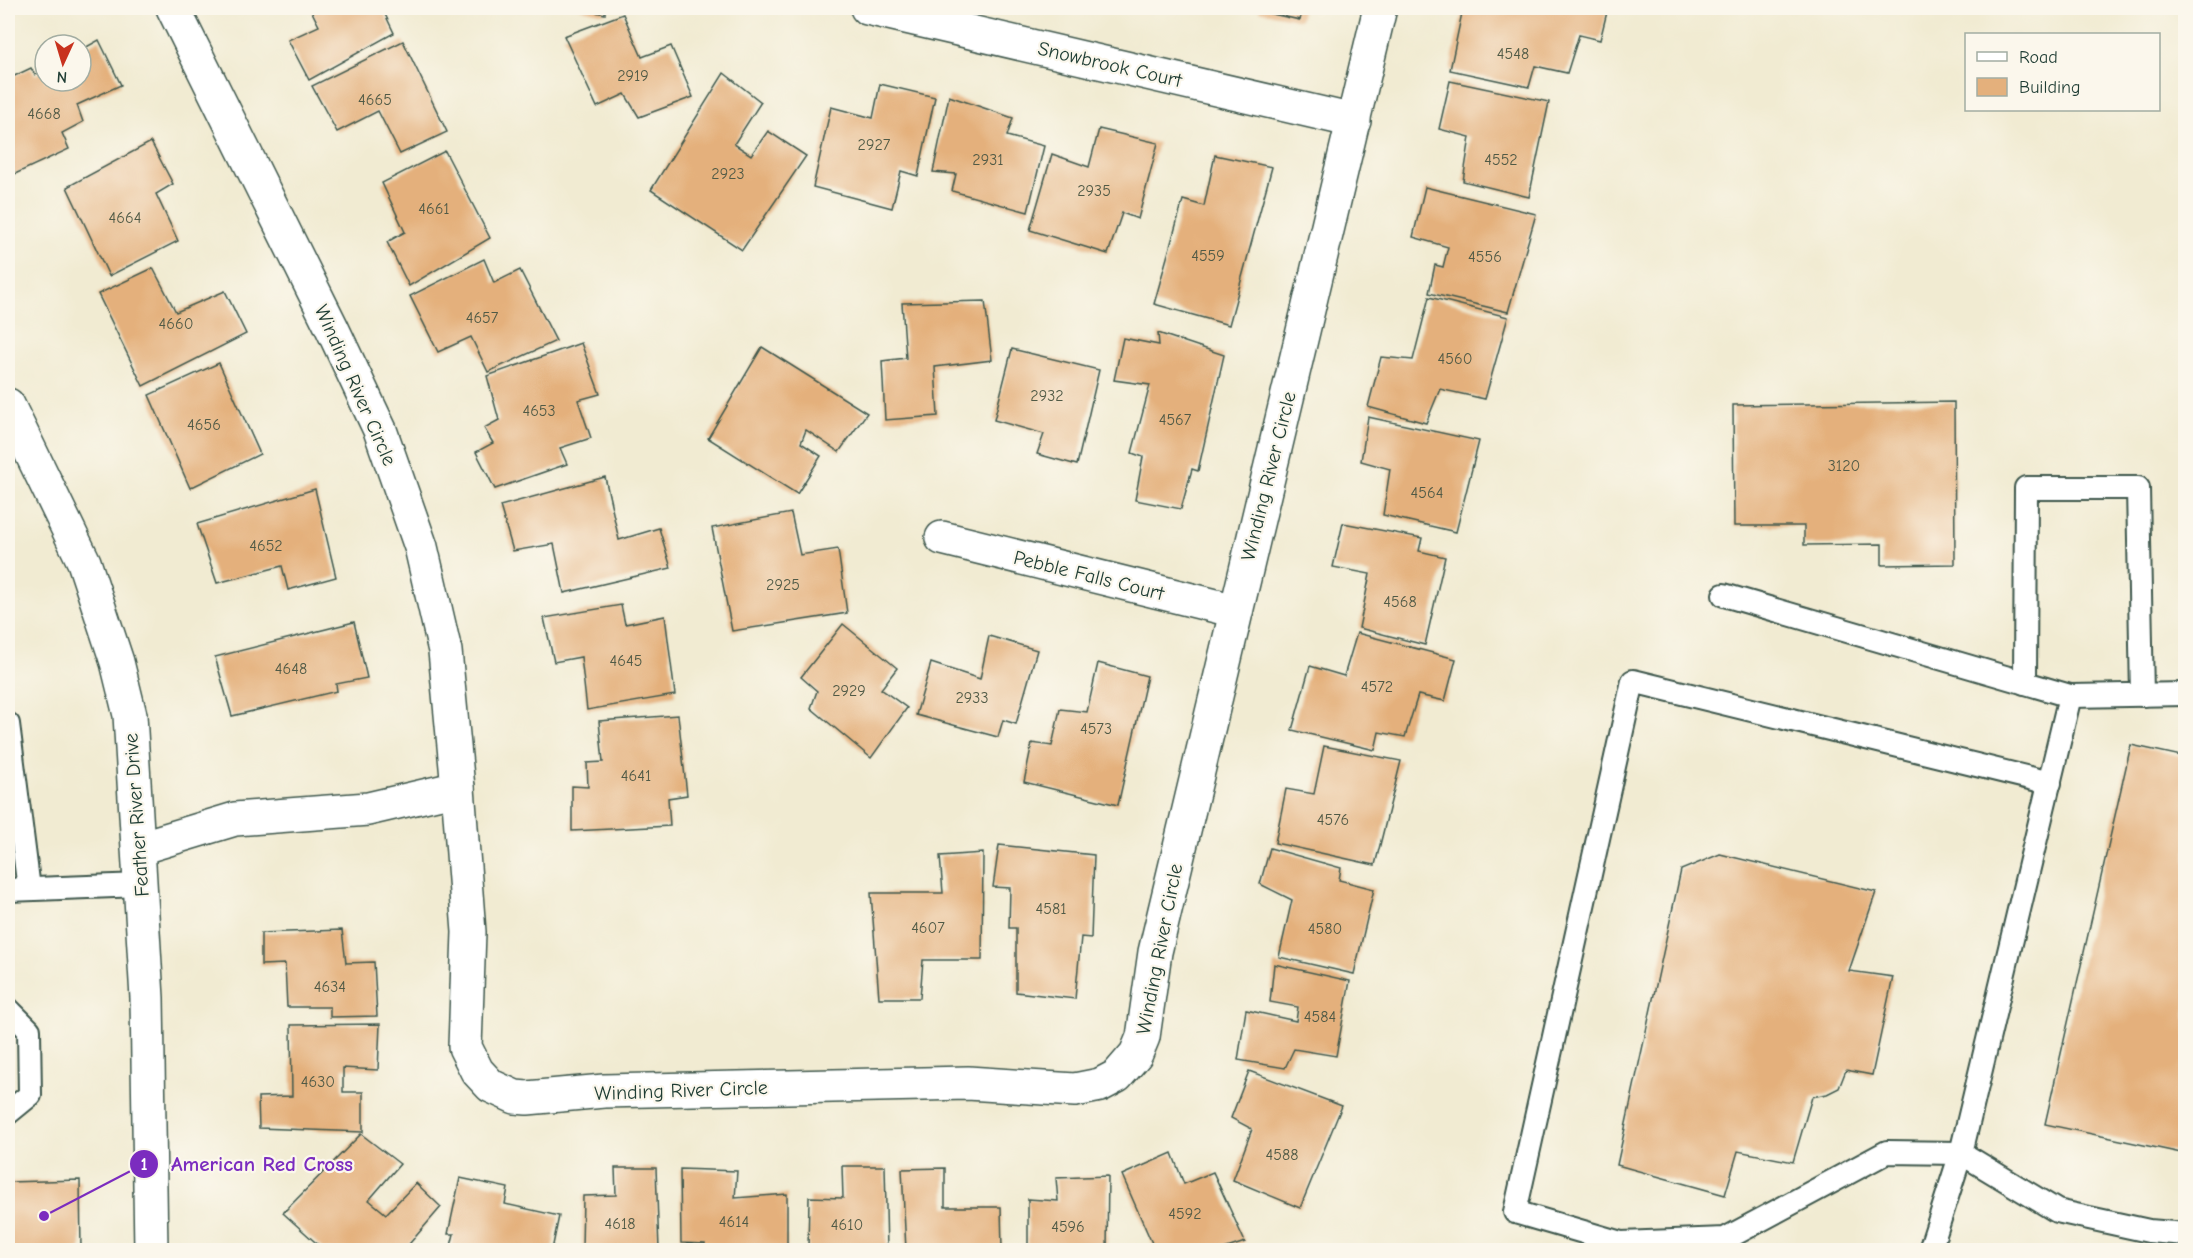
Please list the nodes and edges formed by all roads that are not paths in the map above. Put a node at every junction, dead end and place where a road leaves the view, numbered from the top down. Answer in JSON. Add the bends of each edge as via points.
{"nodes":[{"id":1,"x":173,"y":8,"type":"edge"},
{"id":2,"x":867,"y":8,"type":"edge"},
{"id":3,"x":1380,"y":8,"type":"edge"},
{"id":4,"x":1354,"y":121,"type":"junction"},
{"id":5,"x":8,"y":405,"type":"edge"},
{"id":6,"x":942,"y":538,"type":"dead end"},
{"id":7,"x":1724,"y":595,"type":"dead end"},
{"id":8,"x":1236,"y":611,"type":"junction"},
{"id":9,"x":2025,"y":683,"type":"junction"},
{"id":10,"x":2186,"y":694,"type":"edge"},
{"id":11,"x":2142,"y":695,"type":"junction"},
{"id":12,"x":2070,"y":696,"type":"junction"},
{"id":13,"x":8,"y":724,"type":"edge"},
{"id":14,"x":2050,"y":783,"type":"junction"},
{"id":15,"x":458,"y":788,"type":"junction"},
{"id":16,"x":139,"y":848,"type":"junction"},
{"id":17,"x":141,"y":885,"type":"junction"},
{"id":18,"x":18,"y":890,"type":"edge"},
{"id":19,"x":8,"y":1009,"type":"edge"},
{"id":20,"x":8,"y":1113,"type":"edge"},
{"id":21,"x":1961,"y":1153,"type":"junction"},
{"id":22,"x":2186,"y":1234,"type":"edge"},
{"id":23,"x":151,"y":1251,"type":"edge"},
{"id":24,"x":1930,"y":1251,"type":"edge"}],
"edges":[{"from":1,"to":15,"type":"street","name":"Winding River Circle","via":[[380,430],[420,547],[445,651]]},
{"from":2,"to":4,"type":"street","name":"Snowbrook Court"},
{"from":3,"to":4,"type":"street","name":"Winding River Circle"},
{"from":4,"to":8,"type":"street","name":"Winding River Circle"},
{"from":5,"to":16,"type":"street","name":"Feather River Drive","via":[[84,562],[117,662],[130,715]]},
{"from":6,"to":8,"type":"street","name":"Pebble Falls Court"},
{"from":7,"to":9,"type":"lane"},
{"from":8,"to":15,"type":"street","name":"Winding River Circle","via":[[1155,952],[1143,1037],[1136,1054],[1118,1076],[1100,1085],[1075,1090],[968,1083],[639,1090],[527,1098],[491,1086],[477,1071],[465,1047],[469,932]]},
{"from":9,"to":11,"type":"lane","via":[[2026,488],[2139,488]]},
{"from":9,"to":12,"type":"lane"},
{"from":10,"to":11,"type":"lane"},
{"from":11,"to":12,"type":"lane"},
{"from":12,"to":14,"type":"lane"},
{"from":13,"to":18,"type":"lane"},
{"from":14,"to":21,"type":"lane"},
{"from":14,"to":21,"type":"lane","via":[[1633,681],[1515,1212],[1621,1243],[1725,1239],[1887,1152]]},
{"from":15,"to":16,"type":"street","via":[[368,809],[235,819]]},
{"from":16,"to":17,"type":"street","name":"Feather River Drive"},
{"from":17,"to":18,"type":"lane"},
{"from":17,"to":23,"type":"street","name":"Feather River Drive"},
{"from":19,"to":20,"type":"lane","via":[[29,1030],[30,1095]]},
{"from":21,"to":22,"type":"lane","via":[[2057,1211],[2149,1231]]},
{"from":21,"to":24,"type":"lane"}]}
